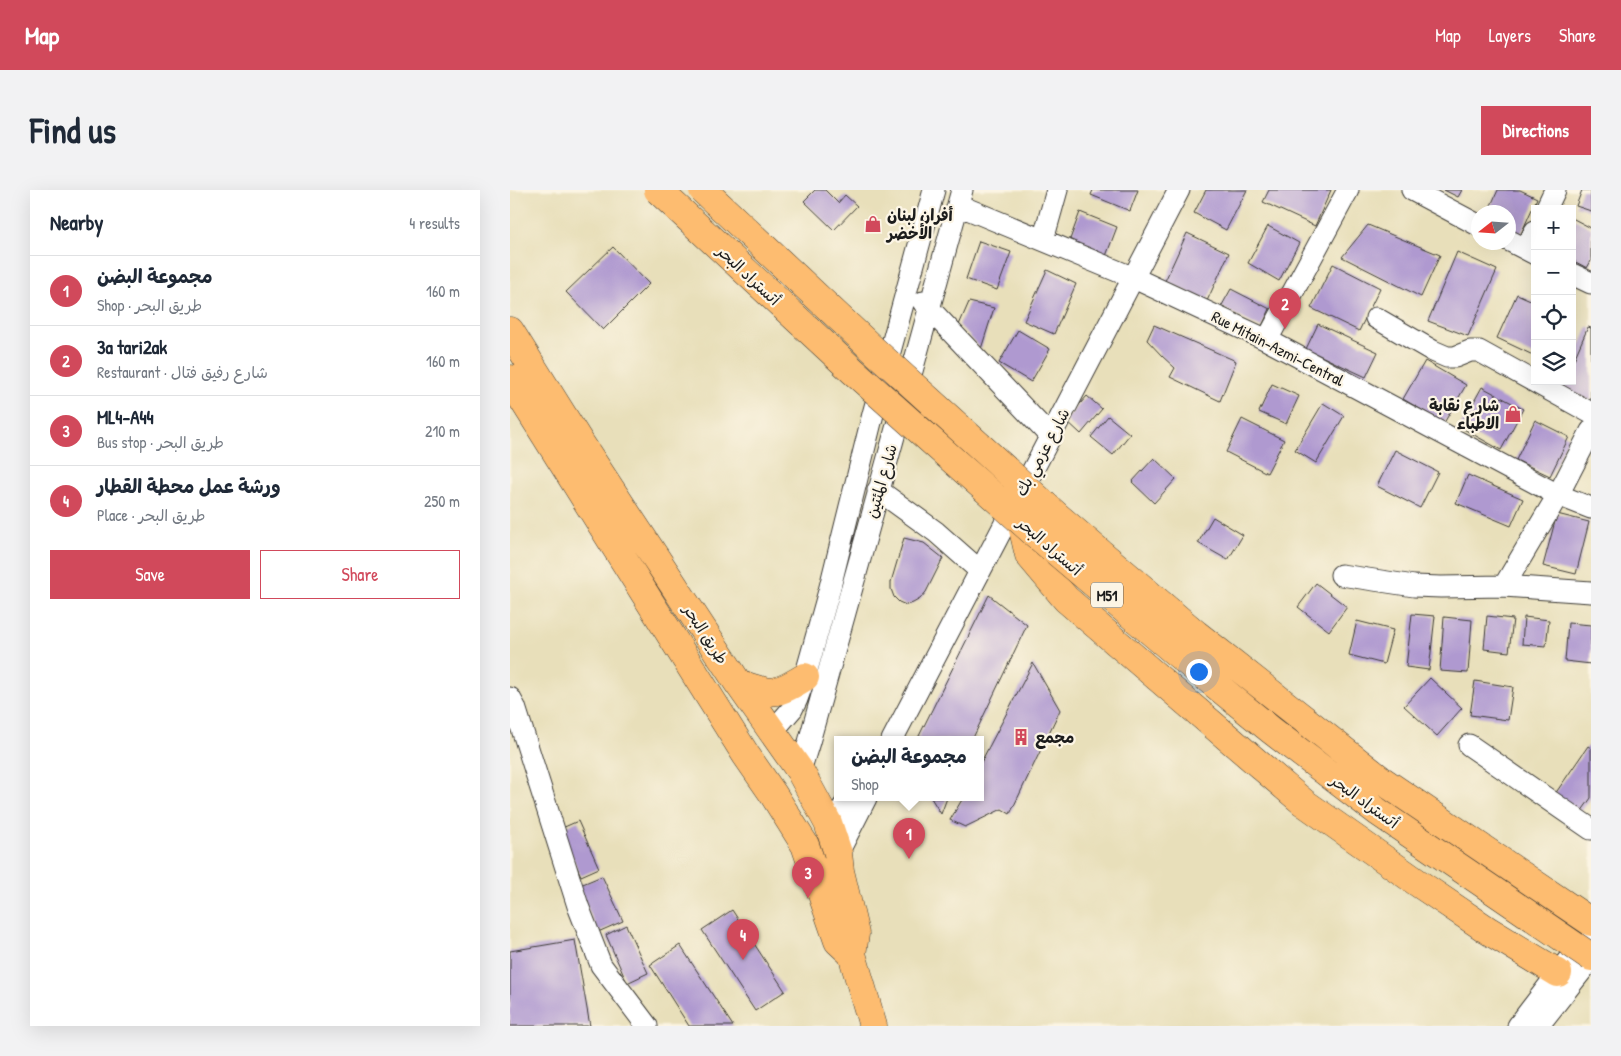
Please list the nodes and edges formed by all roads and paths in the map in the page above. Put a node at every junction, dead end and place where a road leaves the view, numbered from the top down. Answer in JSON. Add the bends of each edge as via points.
{"nodes":[{"id":1,"x":658,"y":190,"type":"edge"},
{"id":2,"x":703,"y":190,"type":"edge"},
{"id":3,"x":934,"y":190,"type":"edge"},
{"id":4,"x":1056,"y":190,"type":"edge"},
{"id":5,"x":1179,"y":190,"type":"edge"},
{"id":6,"x":1348,"y":190,"type":"edge"},
{"id":7,"x":1412,"y":190,"type":"edge"},
{"id":8,"x":1555,"y":190,"type":"edge"},
{"id":9,"x":960,"y":197,"type":"edge"},
{"id":10,"x":1548,"y":205,"type":"edge"},
{"id":11,"x":1471,"y":220,"type":"edge"},
{"id":12,"x":1043,"y":240,"type":"junction"},
{"id":13,"x":1576,"y":276,"type":"edge"},
{"id":14,"x":1134,"y":278,"type":"junction"},
{"id":15,"x":1591,"y":283,"type":"edge"},
{"id":16,"x":906,"y":288,"type":"junction"},
{"id":17,"x":930,"y":309,"type":"junction"},
{"id":18,"x":1376,"y":318,"type":"dead end"},
{"id":19,"x":510,"y":331,"type":"edge"},
{"id":20,"x":1267,"y":340,"type":"junction"},
{"id":21,"x":510,"y":379,"type":"edge"},
{"id":22,"x":1591,"y":413,"type":"edge"},
{"id":23,"x":1591,"y":431,"type":"edge"},
{"id":24,"x":1050,"y":436,"type":"junction"},
{"id":25,"x":566,"y":445,"type":"junction"},
{"id":26,"x":878,"y":490,"type":"junction"},
{"id":27,"x":1558,"y":495,"type":"junction"},
{"id":28,"x":1591,"y":508,"type":"edge"},
{"id":29,"x":1021,"y":521,"type":"junction"},
{"id":30,"x":979,"y":570,"type":"junction"},
{"id":31,"x":1341,"y":575,"type":"dead end"},
{"id":32,"x":1504,"y":586,"type":"junction"},
{"id":33,"x":1591,"y":592,"type":"edge"},
{"id":34,"x":805,"y":677,"type":"junction"},
{"id":35,"x":738,"y":682,"type":"junction"},
{"id":36,"x":510,"y":698,"type":"edge"},
{"id":37,"x":773,"y":731,"type":"junction"},
{"id":38,"x":894,"y":736,"type":"edge"},
{"id":39,"x":1469,"y":745,"type":"dead end"},
{"id":40,"x":746,"y":755,"type":"junction"},
{"id":41,"x":800,"y":771,"type":"junction"},
{"id":42,"x":848,"y":801,"type":"edge"},
{"id":43,"x":864,"y":801,"type":"edge"},
{"id":44,"x":1591,"y":829,"type":"edge"},
{"id":45,"x":833,"y":838,"type":"junction"},
{"id":46,"x":805,"y":845,"type":"junction"},
{"id":47,"x":1591,"y":922,"type":"edge"},
{"id":48,"x":1591,"y":930,"type":"edge"},
{"id":49,"x":852,"y":954,"type":"junction"},
{"id":50,"x":1591,"y":958,"type":"edge"},
{"id":51,"x":1558,"y":973,"type":"junction"},
{"id":52,"x":647,"y":1026,"type":"edge"},
{"id":53,"x":873,"y":1026,"type":"edge"},
{"id":54,"x":1518,"y":1026,"type":"edge"},
{"id":55,"x":1538,"y":1026,"type":"edge"}],
"edges":[{"from":1,"to":29,"type":"highway","name":"أتستراد البحر","number":"M51","bridge":true},
{"from":2,"to":47,"type":"highway","name":"أتستراد البحر","number":"M51","bridge":true,"via":[[1057,516],[1196,634],[1380,779]]},
{"from":3,"to":16,"type":"street","name":"شارع المئتين"},
{"from":4,"to":12,"type":"street"},
{"from":5,"to":14,"type":"street","name":"شارع عزمي بك"},
{"from":6,"to":20,"type":"street"},
{"from":7,"to":11,"type":"street"},
{"from":8,"to":10,"type":"street"},
{"from":9,"to":12,"type":"street","name":"Rue Mitain-Azmi-Central"},
{"from":9,"to":17,"type":"street","name":"شارع المئتين"},
{"from":12,"to":14,"type":"street","name":"Rue Mitain-Azmi-Central"},
{"from":13,"to":15,"type":"street"},
{"from":14,"to":20,"type":"street","name":"Rue Mitain-Azmi-Central"},
{"from":14,"to":24,"type":"street","name":"شارع عزمي بك"},
{"from":16,"to":17,"type":"street"},
{"from":16,"to":34,"type":"street","name":"شارع المئتين"},
{"from":17,"to":24,"type":"street"},
{"from":17,"to":26,"type":"street","name":"شارع المئتين"},
{"from":18,"to":22,"type":"street","via":[[1447,357],[1479,351]]},
{"from":19,"to":25,"type":"highway","name":"طريق البحر"},
{"from":20,"to":27,"type":"street","name":"Rue Mitain-Azmi-Central"},
{"from":21,"to":25,"type":"highway","name":"طريق البحر"},
{"from":23,"to":27,"type":"street"},
{"from":24,"to":30,"type":"street","name":"شارع عزمي بك"},
{"from":25,"to":35,"type":"highway","name":"طريق البحر"},
{"from":25,"to":40,"type":"highway","name":"طريق البحر"},
{"from":26,"to":30,"type":"street","via":[[936,532]]},
{"from":26,"to":41,"type":"street","name":"شارع المئتين"},
{"from":27,"to":28,"type":"street","name":"Rue Mitain-Azmi-Central"},
{"from":27,"to":32,"type":"street"},
{"from":29,"to":50,"type":"highway","name":"أتستراد البحر","number":"M51","bridge":true,"via":[[1167,646],[1378,812]]},
{"from":29,"to":51,"type":"highway","via":[[1029,555],[1066,599],[1303,802],[1489,931]]},
{"from":30,"to":38,"type":"street","name":"شارع عزمي بك"},
{"from":31,"to":32,"type":"street","via":[[1414,586]]},
{"from":32,"to":33,"type":"street"},
{"from":34,"to":35,"type":"highway","via":[[772,693]]},
{"from":34,"to":37,"type":"street","name":"شارع المئتين","via":[[792,709]]},
{"from":35,"to":37,"type":"highway","name":"طريق البحر"},
{"from":36,"to":52,"type":"street","via":[[578,906],[601,964]]},
{"from":37,"to":40,"type":"highway"},
{"from":37,"to":41,"type":"highway","name":"طريق البحر"},
{"from":39,"to":44,"type":"street"},
{"from":40,"to":46,"type":"highway","name":"طريق البحر"},
{"from":41,"to":45,"type":"highway","name":"طريق البحر"},
{"from":42,"to":45,"type":"street","via":[[838,814]]},
{"from":43,"to":45,"type":"street"},
{"from":45,"to":46,"type":"highway"},
{"from":45,"to":49,"type":"highway","name":"طريق البحر","via":[[855,934]]},
{"from":46,"to":49,"type":"highway","name":"طريق البحر","via":[[838,941]]},
{"from":48,"to":51,"type":"street"},
{"from":49,"to":53,"type":"highway","name":"طريق البحر"},
{"from":50,"to":55,"type":"street"},
{"from":51,"to":54,"type":"street"}]}
